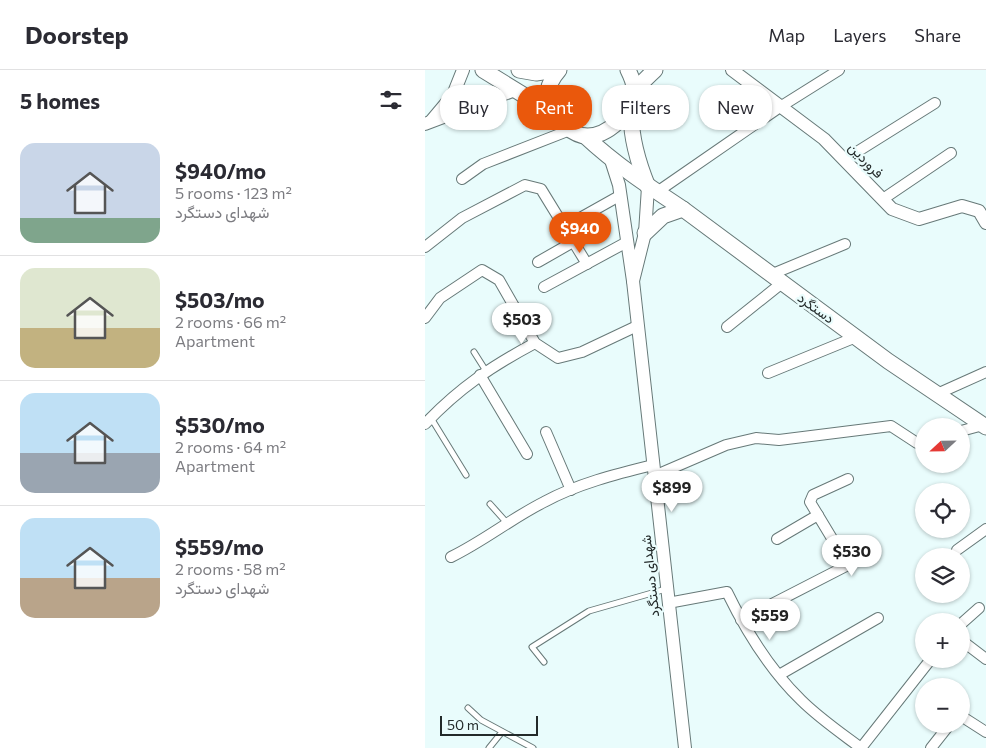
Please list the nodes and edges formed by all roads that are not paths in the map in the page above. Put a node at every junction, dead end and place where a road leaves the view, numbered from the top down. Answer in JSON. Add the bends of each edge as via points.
{"nodes":[{"id":1,"x":463,"y":70,"type":"edge"},
{"id":2,"x":483,"y":70,"type":"edge"},
{"id":3,"x":519,"y":70,"type":"edge"},
{"id":4,"x":557,"y":70,"type":"edge"},
{"id":5,"x":627,"y":70,"type":"edge"},
{"id":6,"x":655,"y":70,"type":"edge"},
{"id":7,"x":732,"y":70,"type":"edge"},
{"id":8,"x":839,"y":70,"type":"edge"},
{"id":9,"x":549,"y":85,"type":"edge"},
{"id":10,"x":634,"y":85,"type":"edge"},
{"id":11,"x":642,"y":85,"type":"edge"},
{"id":12,"x":515,"y":90,"type":"joint"},
{"id":13,"x":935,"y":103,"type":"dead end"},
{"id":14,"x":780,"y":107,"type":"junction"},
{"id":15,"x":428,"y":123,"type":"edge"},
{"id":16,"x":570,"y":130,"type":"joint"},
{"id":17,"x":606,"y":130,"type":"edge"},
{"id":18,"x":632,"y":130,"type":"edge"},
{"id":19,"x":585,"y":136,"type":"junction"},
{"id":20,"x":951,"y":152,"type":"dead end"},
{"id":21,"x":611,"y":160,"type":"junction"},
{"id":22,"x":845,"y":160,"type":"junction"},
{"id":23,"x":462,"y":179,"type":"dead end"},
{"id":24,"x":652,"y":190,"type":"junction"},
{"id":25,"x":621,"y":195,"type":"junction"},
{"id":26,"x":883,"y":199,"type":"junction"},
{"id":27,"x":683,"y":209,"type":"junction"},
{"id":28,"x":986,"y":223,"type":"edge"},
{"id":29,"x":564,"y":227,"type":"junction"},
{"id":30,"x":645,"y":233,"type":"junction"},
{"id":31,"x":573,"y":242,"type":"junction"},
{"id":32,"x":627,"y":242,"type":"junction"},
{"id":33,"x":845,"y":244,"type":"dead end"},
{"id":34,"x":425,"y":247,"type":"edge"},
{"id":35,"x":538,"y":262,"type":"dead end"},
{"id":36,"x":587,"y":264,"type":"junction"},
{"id":37,"x":776,"y":279,"type":"junction"},
{"id":38,"x":633,"y":281,"type":"junction"},
{"id":39,"x":544,"y":287,"type":"dead end"},
{"id":40,"x":425,"y":318,"type":"edge"},
{"id":41,"x":637,"y":326,"type":"junction"},
{"id":42,"x":727,"y":327,"type":"dead end"},
{"id":43,"x":856,"y":337,"type":"junction"},
{"id":44,"x":535,"y":343,"type":"junction"},
{"id":45,"x":474,"y":352,"type":"dead end"},
{"id":46,"x":986,"y":372,"type":"edge"},
{"id":47,"x":483,"y":373,"type":"junction"},
{"id":48,"x":768,"y":373,"type":"dead end"},
{"id":49,"x":937,"y":394,"type":"junction"},
{"id":50,"x":428,"y":421,"type":"edge"},
{"id":51,"x":983,"y":423,"type":"edge"},
{"id":52,"x":970,"y":428,"type":"edge"},
{"id":53,"x":546,"y":432,"type":"dead end"},
{"id":54,"x":915,"y":442,"type":"edge"},
{"id":55,"x":527,"y":454,"type":"dead end"},
{"id":56,"x":653,"y":471,"type":"junction"},
{"id":57,"x":466,"y":475,"type":"dead end"},
{"id":58,"x":848,"y":479,"type":"dead end"},
{"id":59,"x":571,"y":490,"type":"junction"},
{"id":60,"x":490,"y":504,"type":"dead end"},
{"id":61,"x":818,"y":515,"type":"junction"},
{"id":62,"x":507,"y":523,"type":"junction"},
{"id":63,"x":986,"y":529,"type":"edge"},
{"id":64,"x":777,"y":539,"type":"dead end"},
{"id":65,"x":960,"y":548,"type":"edge"},
{"id":66,"x":451,"y":557,"type":"dead end"},
{"id":67,"x":667,"y":588,"type":"junction"},
{"id":68,"x":668,"y":603,"type":"junction"},
{"id":69,"x":979,"y":608,"type":"dead end"},
{"id":70,"x":970,"y":616,"type":"edge"},
{"id":71,"x":878,"y":618,"type":"dead end"},
{"id":72,"x":741,"y":620,"type":"junction"},
{"id":73,"x":970,"y":647,"type":"edge"},
{"id":74,"x":986,"y":659,"type":"edge"},
{"id":75,"x":544,"y":662,"type":"dead end"},
{"id":76,"x":924,"y":668,"type":"edge"},
{"id":77,"x":779,"y":675,"type":"junction"},
{"id":78,"x":468,"y":708,"type":"dead end"},
{"id":79,"x":970,"y":722,"type":"edge"},
{"id":80,"x":502,"y":732,"type":"junction"},
{"id":81,"x":986,"y":732,"type":"edge"},
{"id":82,"x":943,"y":733,"type":"edge"},
{"id":83,"x":489,"y":748,"type":"edge"},
{"id":84,"x":533,"y":748,"type":"edge"},
{"id":85,"x":685,"y":748,"type":"edge"},
{"id":86,"x":861,"y":748,"type":"edge"},
{"id":87,"x":931,"y":748,"type":"edge"}],
"edges":[{"from":1,"to":15,"type":"street","via":[[453,95]]},
{"from":2,"to":12,"type":"main road"},
{"from":3,"to":4,"type":"main road","via":[[536,73]]},
{"from":4,"to":9,"type":"main road"},
{"from":5,"to":10,"type":"main road"},
{"from":6,"to":11,"type":"main road"},
{"from":7,"to":14,"type":"street","name":"فروردین"},
{"from":8,"to":14,"type":"street"},
{"from":12,"to":15,"type":"street"},
{"from":13,"to":22,"type":"street"},
{"from":14,"to":22,"type":"street","name":"فروردین","via":[[824,138]]},
{"from":14,"to":24,"type":"street"},
{"from":16,"to":19,"type":"main road"},
{"from":16,"to":23,"type":"street","via":[[483,164]]},
{"from":17,"to":19,"type":"main road"},
{"from":18,"to":24,"type":"main road","via":[[638,162]]},
{"from":19,"to":21,"type":"main road","name":"دستگرد"},
{"from":20,"to":26,"type":"street"},
{"from":21,"to":24,"type":"main road","name":"دستگرد"},
{"from":21,"to":25,"type":"street","name":"شهدای دستگرد"},
{"from":22,"to":26,"type":"street","name":"فروردین"},
{"from":24,"to":27,"type":"main road","name":"دستگرد"},
{"from":24,"to":30,"type":"street","name":"شهدای دستگرد"},
{"from":25,"to":29,"type":"street"},
{"from":25,"to":32,"type":"street","name":"شهدای دستگرد"},
{"from":26,"to":28,"type":"street","name":"فروردین","via":[[892,208],[919,219],[962,206],[979,211]]},
{"from":27,"to":30,"type":"main road","via":[[663,216]]},
{"from":27,"to":37,"type":"main road","name":"دستگرد"},
{"from":29,"to":31,"type":"street"},
{"from":29,"to":34,"type":"street","via":[[541,189],[525,185],[462,218]]},
{"from":30,"to":38,"type":"street","name":"شهدای دستگرد"},
{"from":31,"to":35,"type":"street"},
{"from":31,"to":36,"type":"street"},
{"from":32,"to":36,"type":"street"},
{"from":32,"to":38,"type":"street","name":"شهدای دستگرد"},
{"from":33,"to":37,"type":"street"},
{"from":36,"to":39,"type":"street"},
{"from":37,"to":42,"type":"street"},
{"from":37,"to":43,"type":"main road","name":"دستگرد"},
{"from":38,"to":41,"type":"street","name":"شهدای دستگرد"},
{"from":40,"to":44,"type":"street","via":[[440,298],[482,270],[499,280]]},
{"from":41,"to":44,"type":"street","via":[[582,352],[557,358]]},
{"from":41,"to":56,"type":"street","name":"شهدای دستگرد"},
{"from":43,"to":48,"type":"street"},
{"from":43,"to":49,"type":"main road","name":"دستگرد"},
{"from":44,"to":47,"type":"street"},
{"from":45,"to":47,"type":"lane"},
{"from":46,"to":49,"type":"street"},
{"from":47,"to":50,"type":"street","via":[[443,404]]},
{"from":47,"to":55,"type":"street"},
{"from":49,"to":51,"type":"main road","name":"دستگرد"},
{"from":50,"to":57,"type":"lane"},
{"from":51,"to":52,"type":"street"},
{"from":53,"to":59,"type":"street"},
{"from":54,"to":56,"type":"street","via":[[891,426],[779,440],[756,438]]},
{"from":56,"to":59,"type":"street"},
{"from":56,"to":67,"type":"street","name":"شهدای دستگرد"},
{"from":58,"to":61,"type":"street","via":[[813,495],[810,502]]},
{"from":59,"to":62,"type":"street"},
{"from":60,"to":62,"type":"lane"},
{"from":61,"to":64,"type":"street"},
{"from":61,"to":72,"type":"street","via":[[848,565]]},
{"from":62,"to":66,"type":"street","via":[[476,545]]},
{"from":63,"to":65,"type":"street"},
{"from":67,"to":68,"type":"street","name":"شهدای دستگرد"},
{"from":67,"to":75,"type":"lane","via":[[589,611],[559,628],[532,647]]},
{"from":68,"to":72,"type":"street","via":[[727,592]]},
{"from":68,"to":85,"type":"street","name":"شهدای دستگرد"},
{"from":69,"to":70,"type":"street"},
{"from":71,"to":77,"type":"street"},
{"from":72,"to":77,"type":"street"},
{"from":73,"to":74,"type":"street"},
{"from":76,"to":86,"type":"street"},
{"from":77,"to":86,"type":"street","via":[[801,700]]},
{"from":78,"to":80,"type":"lane"},
{"from":79,"to":81,"type":"street"},
{"from":80,"to":83,"type":"lane"},
{"from":80,"to":84,"type":"lane"},
{"from":82,"to":87,"type":"street"}]}
